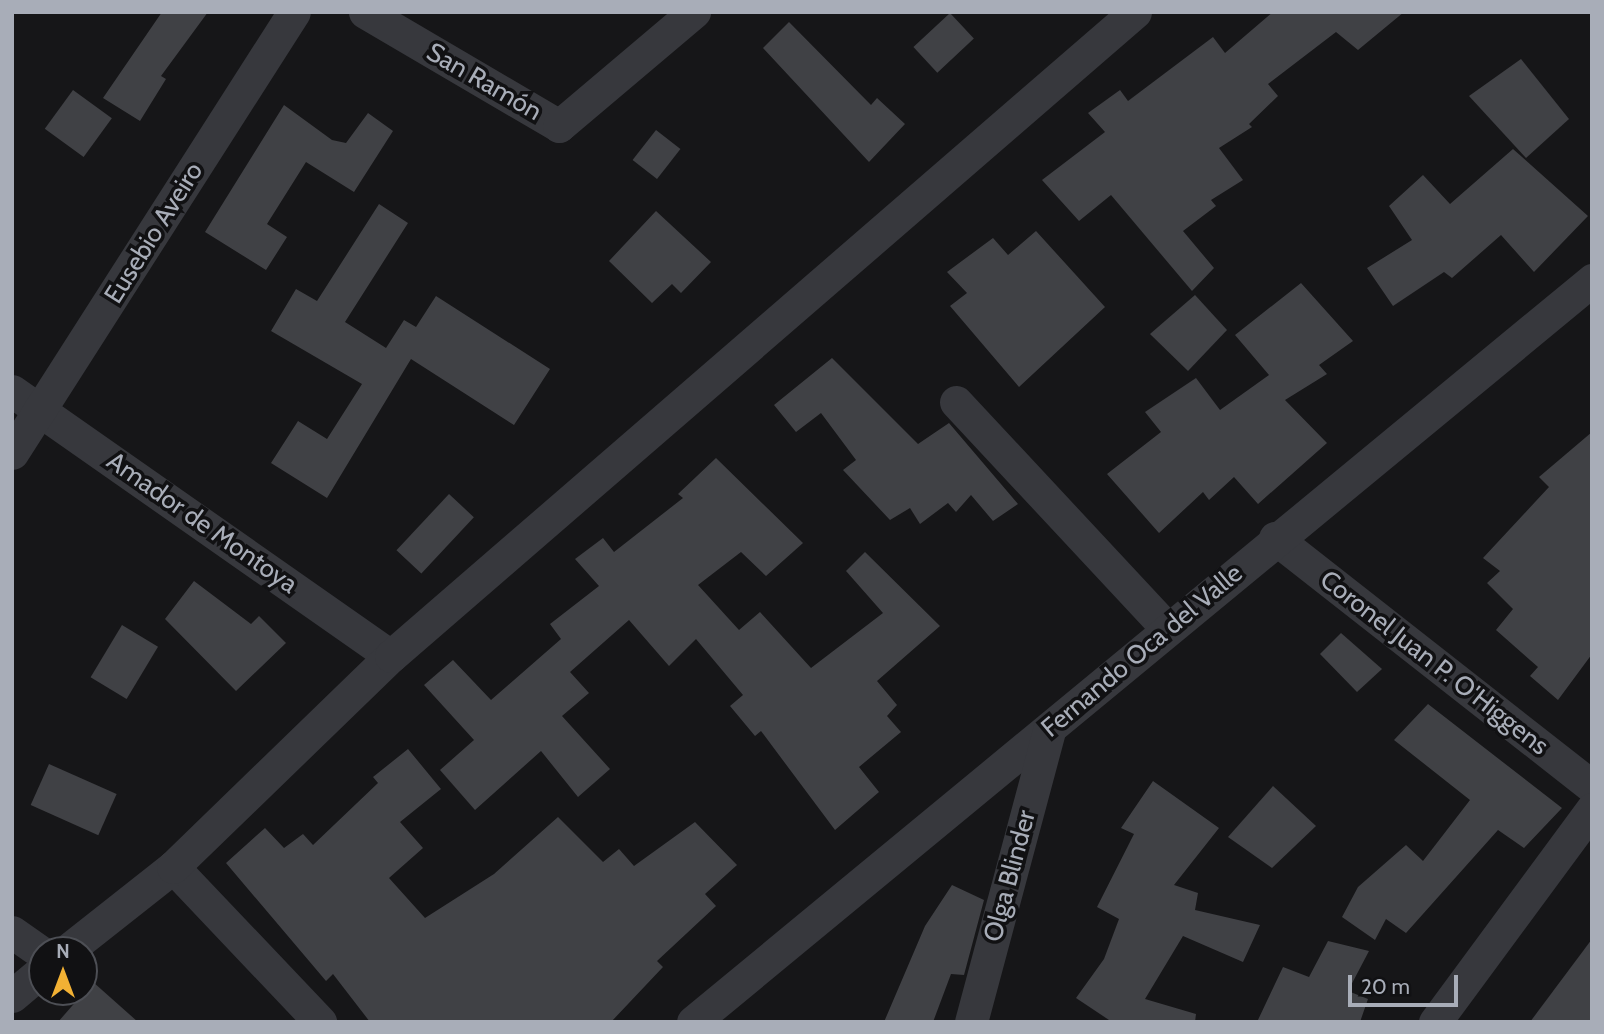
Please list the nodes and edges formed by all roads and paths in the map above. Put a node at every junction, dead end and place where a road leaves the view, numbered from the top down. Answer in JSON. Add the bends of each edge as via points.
{"nodes":[{"id":1,"x":294,"y":12,"type":"edge"},
{"id":2,"x":365,"y":12,"type":"edge"},
{"id":3,"x":694,"y":12,"type":"edge"},
{"id":4,"x":1136,"y":12,"type":"edge"},
{"id":5,"x":1592,"y":280,"type":"edge"},
{"id":6,"x":12,"y":391,"type":"edge"},
{"id":7,"x":956,"y":402,"type":"dead end"},
{"id":8,"x":41,"y":410,"type":"junction"},
{"id":9,"x":12,"y":453,"type":"edge"},
{"id":10,"x":1275,"y":538,"type":"junction"},
{"id":11,"x":1167,"y":628,"type":"junction"},
{"id":12,"x":390,"y":656,"type":"junction"},
{"id":13,"x":1049,"y":730,"type":"junction"},
{"id":14,"x":1592,"y":787,"type":"edge"},
{"id":15,"x":1592,"y":809,"type":"edge"},
{"id":16,"x":173,"y":867,"type":"junction"},
{"id":17,"x":12,"y":932,"type":"edge"},
{"id":18,"x":86,"y":936,"type":"edge"},
{"id":19,"x":28,"y":943,"type":"edge"},
{"id":20,"x":28,"y":983,"type":"edge"},
{"id":21,"x":12,"y":996,"type":"edge"},
{"id":22,"x":320,"y":1022,"type":"edge"},
{"id":23,"x":692,"y":1022,"type":"edge"},
{"id":24,"x":971,"y":1022,"type":"edge"},
{"id":25,"x":1435,"y":1022,"type":"edge"}],
"edges":[{"from":1,"to":8,"type":"street","name":"Eusebio Aveiro"},
{"from":2,"to":3,"type":"street","name":"San Ramón","via":[[559,126]]},
{"from":4,"to":12,"type":"street"},
{"from":5,"to":10,"type":"street","name":"Fernando Oca del Valle"},
{"from":6,"to":8,"type":"street","name":"Amador de Montoya"},
{"from":7,"to":11,"type":"street"},
{"from":8,"to":9,"type":"street","name":"Eusebio Aveiro"},
{"from":8,"to":12,"type":"street","name":"Amador de Montoya"},
{"from":10,"to":11,"type":"street","name":"Fernando Oca del Valle"},
{"from":10,"to":14,"type":"street","name":"Coronel Juan P. O'Higgens"},
{"from":11,"to":13,"type":"street","name":"Fernando Oca del Valle"},
{"from":12,"to":16,"type":"street"},
{"from":13,"to":23,"type":"street","name":"Fernando Oca del Valle"},
{"from":13,"to":24,"type":"street","name":"Olga Blinder"},
{"from":15,"to":25,"type":"street"},
{"from":16,"to":18,"type":"street"},
{"from":16,"to":22,"type":"street"},
{"from":17,"to":19,"type":"street"},
{"from":20,"to":21,"type":"street"}]}
